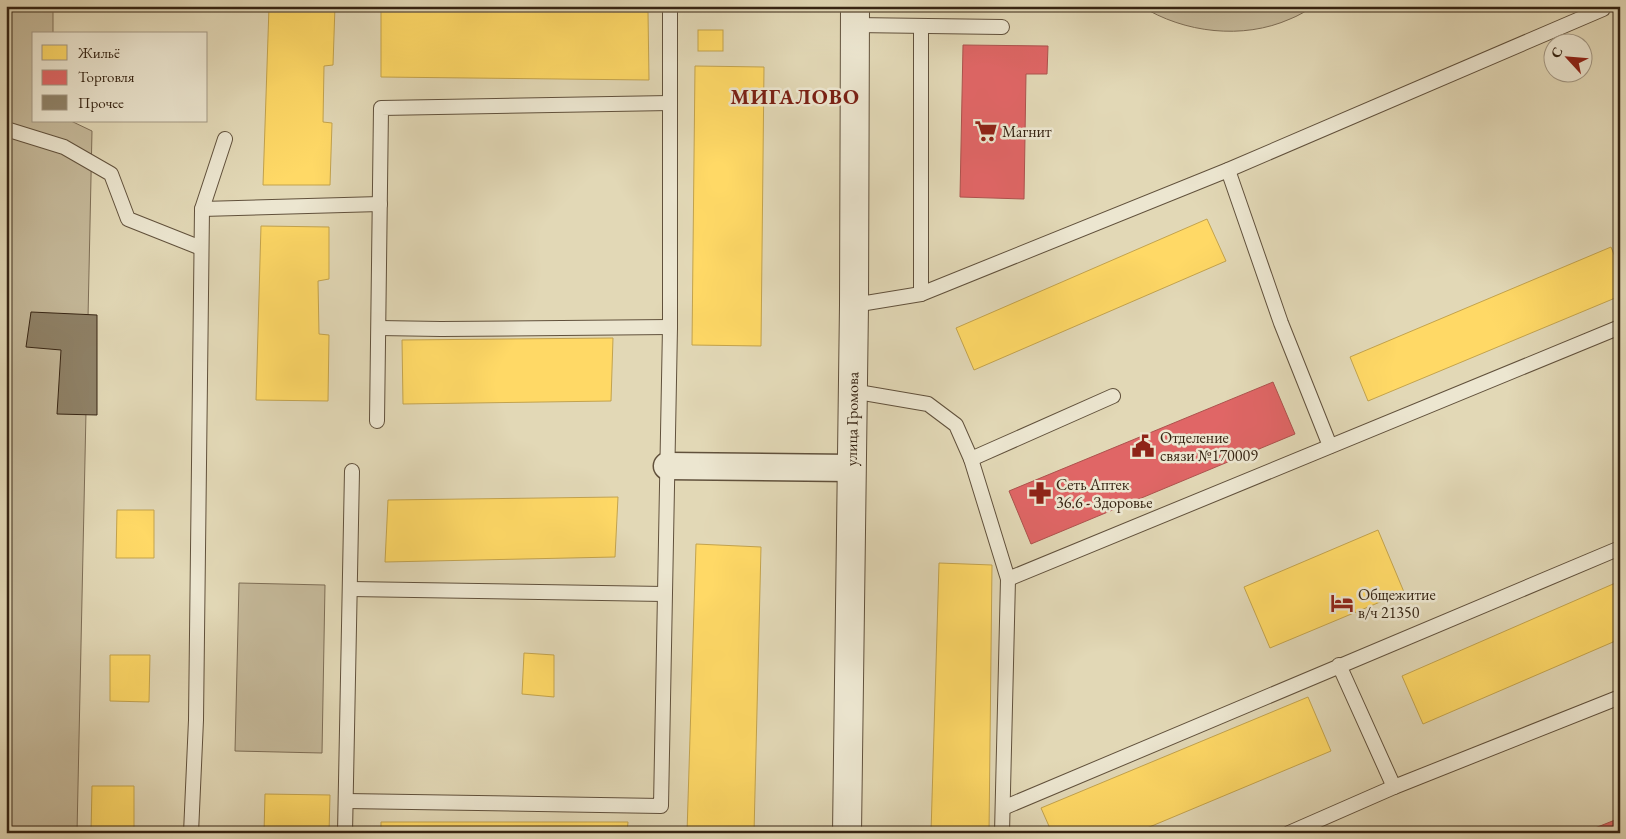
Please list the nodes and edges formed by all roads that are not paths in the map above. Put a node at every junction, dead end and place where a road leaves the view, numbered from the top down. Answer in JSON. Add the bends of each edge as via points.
{"nodes":[{"id":1,"x":670,"y":6,"type":"edge"},
{"id":2,"x":1603,"y":9,"type":"dead end"},
{"id":3,"x":855,"y":16,"type":"edge"},
{"id":4,"x":921,"y":26,"type":"junction"},
{"id":5,"x":1002,"y":27,"type":"dead end"},
{"id":6,"x":670,"y":103,"type":"junction"},
{"id":7,"x":6,"y":130,"type":"edge"},
{"id":8,"x":225,"y":139,"type":"dead end"},
{"id":9,"x":1228,"y":170,"type":"junction"},
{"id":10,"x":380,"y":204,"type":"junction"},
{"id":11,"x":202,"y":209,"type":"junction"},
{"id":12,"x":201,"y":248,"type":"junction"},
{"id":13,"x":921,"y":294,"type":"junction"},
{"id":14,"x":854,"y":305,"type":"junction"},
{"id":15,"x":670,"y":327,"type":"junction"},
{"id":16,"x":1620,"y":327,"type":"edge"},
{"id":17,"x":379,"y":328,"type":"junction"},
{"id":18,"x":852,"y":391,"type":"junction"},
{"id":19,"x":1112,"y":396,"type":"dead end"},
{"id":20,"x":377,"y":420,"type":"dead end"},
{"id":21,"x":1330,"y":446,"type":"junction"},
{"id":22,"x":971,"y":459,"type":"junction"},
{"id":23,"x":667,"y":466,"type":"junction"},
{"id":24,"x":851,"y":468,"type":"junction"},
{"id":25,"x":352,"y":471,"type":"dead end"},
{"id":26,"x":1620,"y":548,"type":"edge"},
{"id":27,"x":1008,"y":579,"type":"junction"},
{"id":28,"x":350,"y":589,"type":"junction"},
{"id":29,"x":664,"y":594,"type":"junction"},
{"id":30,"x":1339,"y":665,"type":"junction"},
{"id":31,"x":1620,"y":698,"type":"edge"},
{"id":32,"x":1394,"y":788,"type":"junction"},
{"id":33,"x":346,"y":801,"type":"junction"},
{"id":34,"x":1003,"y":808,"type":"junction"},
{"id":35,"x":191,"y":833,"type":"edge"},
{"id":36,"x":345,"y":833,"type":"edge"},
{"id":37,"x":847,"y":833,"type":"edge"},
{"id":38,"x":1002,"y":833,"type":"edge"},
{"id":39,"x":1289,"y":833,"type":"edge"}],
"edges":[{"from":1,"to":6,"type":"lane"},
{"from":2,"to":9,"type":"lane"},
{"from":3,"to":4,"type":"lane"},
{"from":3,"to":14,"type":"street","name":"улица Громова"},
{"from":4,"to":5,"type":"lane"},
{"from":4,"to":13,"type":"lane"},
{"from":6,"to":10,"type":"lane","via":[[381,108]]},
{"from":6,"to":15,"type":"lane"},
{"from":7,"to":12,"type":"lane","via":[[64,147],[111,174],[128,219]]},
{"from":8,"to":11,"type":"lane"},
{"from":9,"to":13,"type":"lane"},
{"from":9,"to":21,"type":"lane","via":[[1281,324]]},
{"from":10,"to":11,"type":"lane"},
{"from":10,"to":17,"type":"lane"},
{"from":11,"to":12,"type":"lane"},
{"from":12,"to":35,"type":"lane","via":[[196,720]]},
{"from":13,"to":14,"type":"lane"},
{"from":14,"to":18,"type":"street","name":"улица Громова"},
{"from":15,"to":17,"type":"lane"},
{"from":15,"to":23,"type":"lane"},
{"from":16,"to":21,"type":"lane"},
{"from":17,"to":20,"type":"lane"},
{"from":18,"to":22,"type":"lane","via":[[928,404],[956,425]]},
{"from":18,"to":24,"type":"street","name":"улица Громова"},
{"from":19,"to":22,"type":"lane"},
{"from":21,"to":27,"type":"lane"},
{"from":22,"to":27,"type":"lane"},
{"from":23,"to":24,"type":"street"},
{"from":23,"to":29,"type":"lane"},
{"from":24,"to":37,"type":"street","name":"улица Громова"},
{"from":25,"to":28,"type":"lane"},
{"from":26,"to":30,"type":"lane"},
{"from":27,"to":34,"type":"lane"},
{"from":28,"to":29,"type":"lane"},
{"from":28,"to":33,"type":"lane"},
{"from":29,"to":33,"type":"lane","via":[[661,806]]},
{"from":30,"to":32,"type":"lane"},
{"from":30,"to":34,"type":"lane"},
{"from":31,"to":32,"type":"lane"},
{"from":32,"to":39,"type":"lane"},
{"from":33,"to":36,"type":"lane"},
{"from":34,"to":38,"type":"lane"}]}
